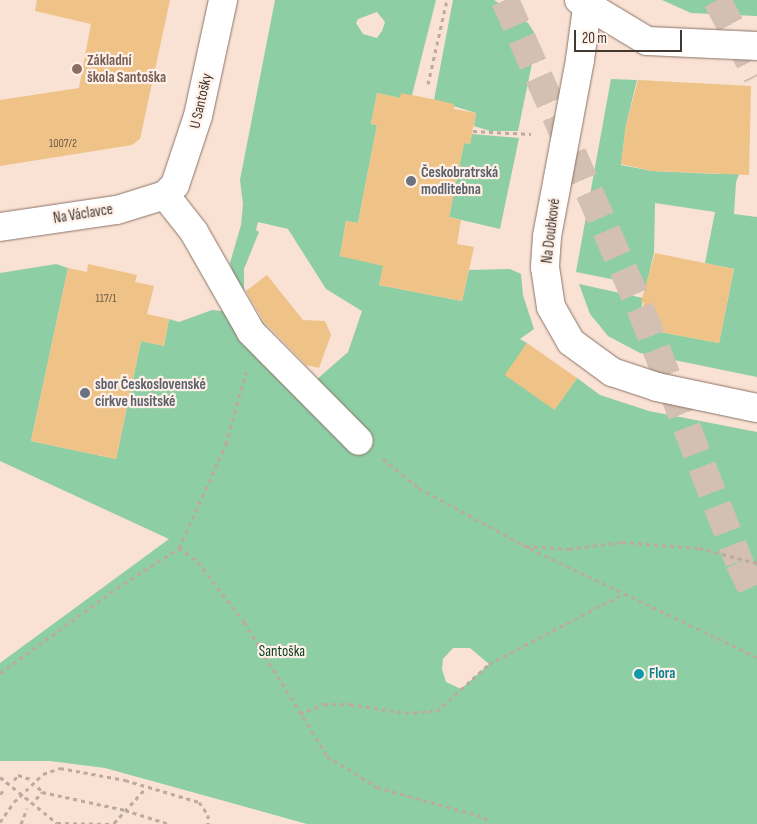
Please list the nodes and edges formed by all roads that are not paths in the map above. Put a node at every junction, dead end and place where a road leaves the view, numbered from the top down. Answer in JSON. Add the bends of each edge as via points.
{"nodes":[{"id":1,"x":223,"y":0,"type":"edge"},
{"id":2,"x":584,"y":2,"type":"edge"},
{"id":3,"x":757,"y":46,"type":"edge"},
{"id":4,"x":165,"y":196,"type":"junction"},
{"id":5,"x":0,"y":226,"type":"edge"},
{"id":6,"x":757,"y":408,"type":"edge"},
{"id":7,"x":359,"y":441,"type":"road end"}],
"edges":[{"from":1,"to":4,"type":"street","name":"U Santošky","via":[[192,136],[175,185]]},
{"from":2,"to":3,"type":"street","via":[[647,41]]},
{"from":2,"to":6,"type":"street","name":"Na Doubkové","via":[[580,60],[547,236],[545,267],[551,307],[571,342],[612,372],[657,387]]},
{"from":4,"to":5,"type":"street","name":"Na Václavce","via":[[117,210]]},
{"from":4,"to":7,"type":"street","via":[[194,232],[251,332]]}]}
